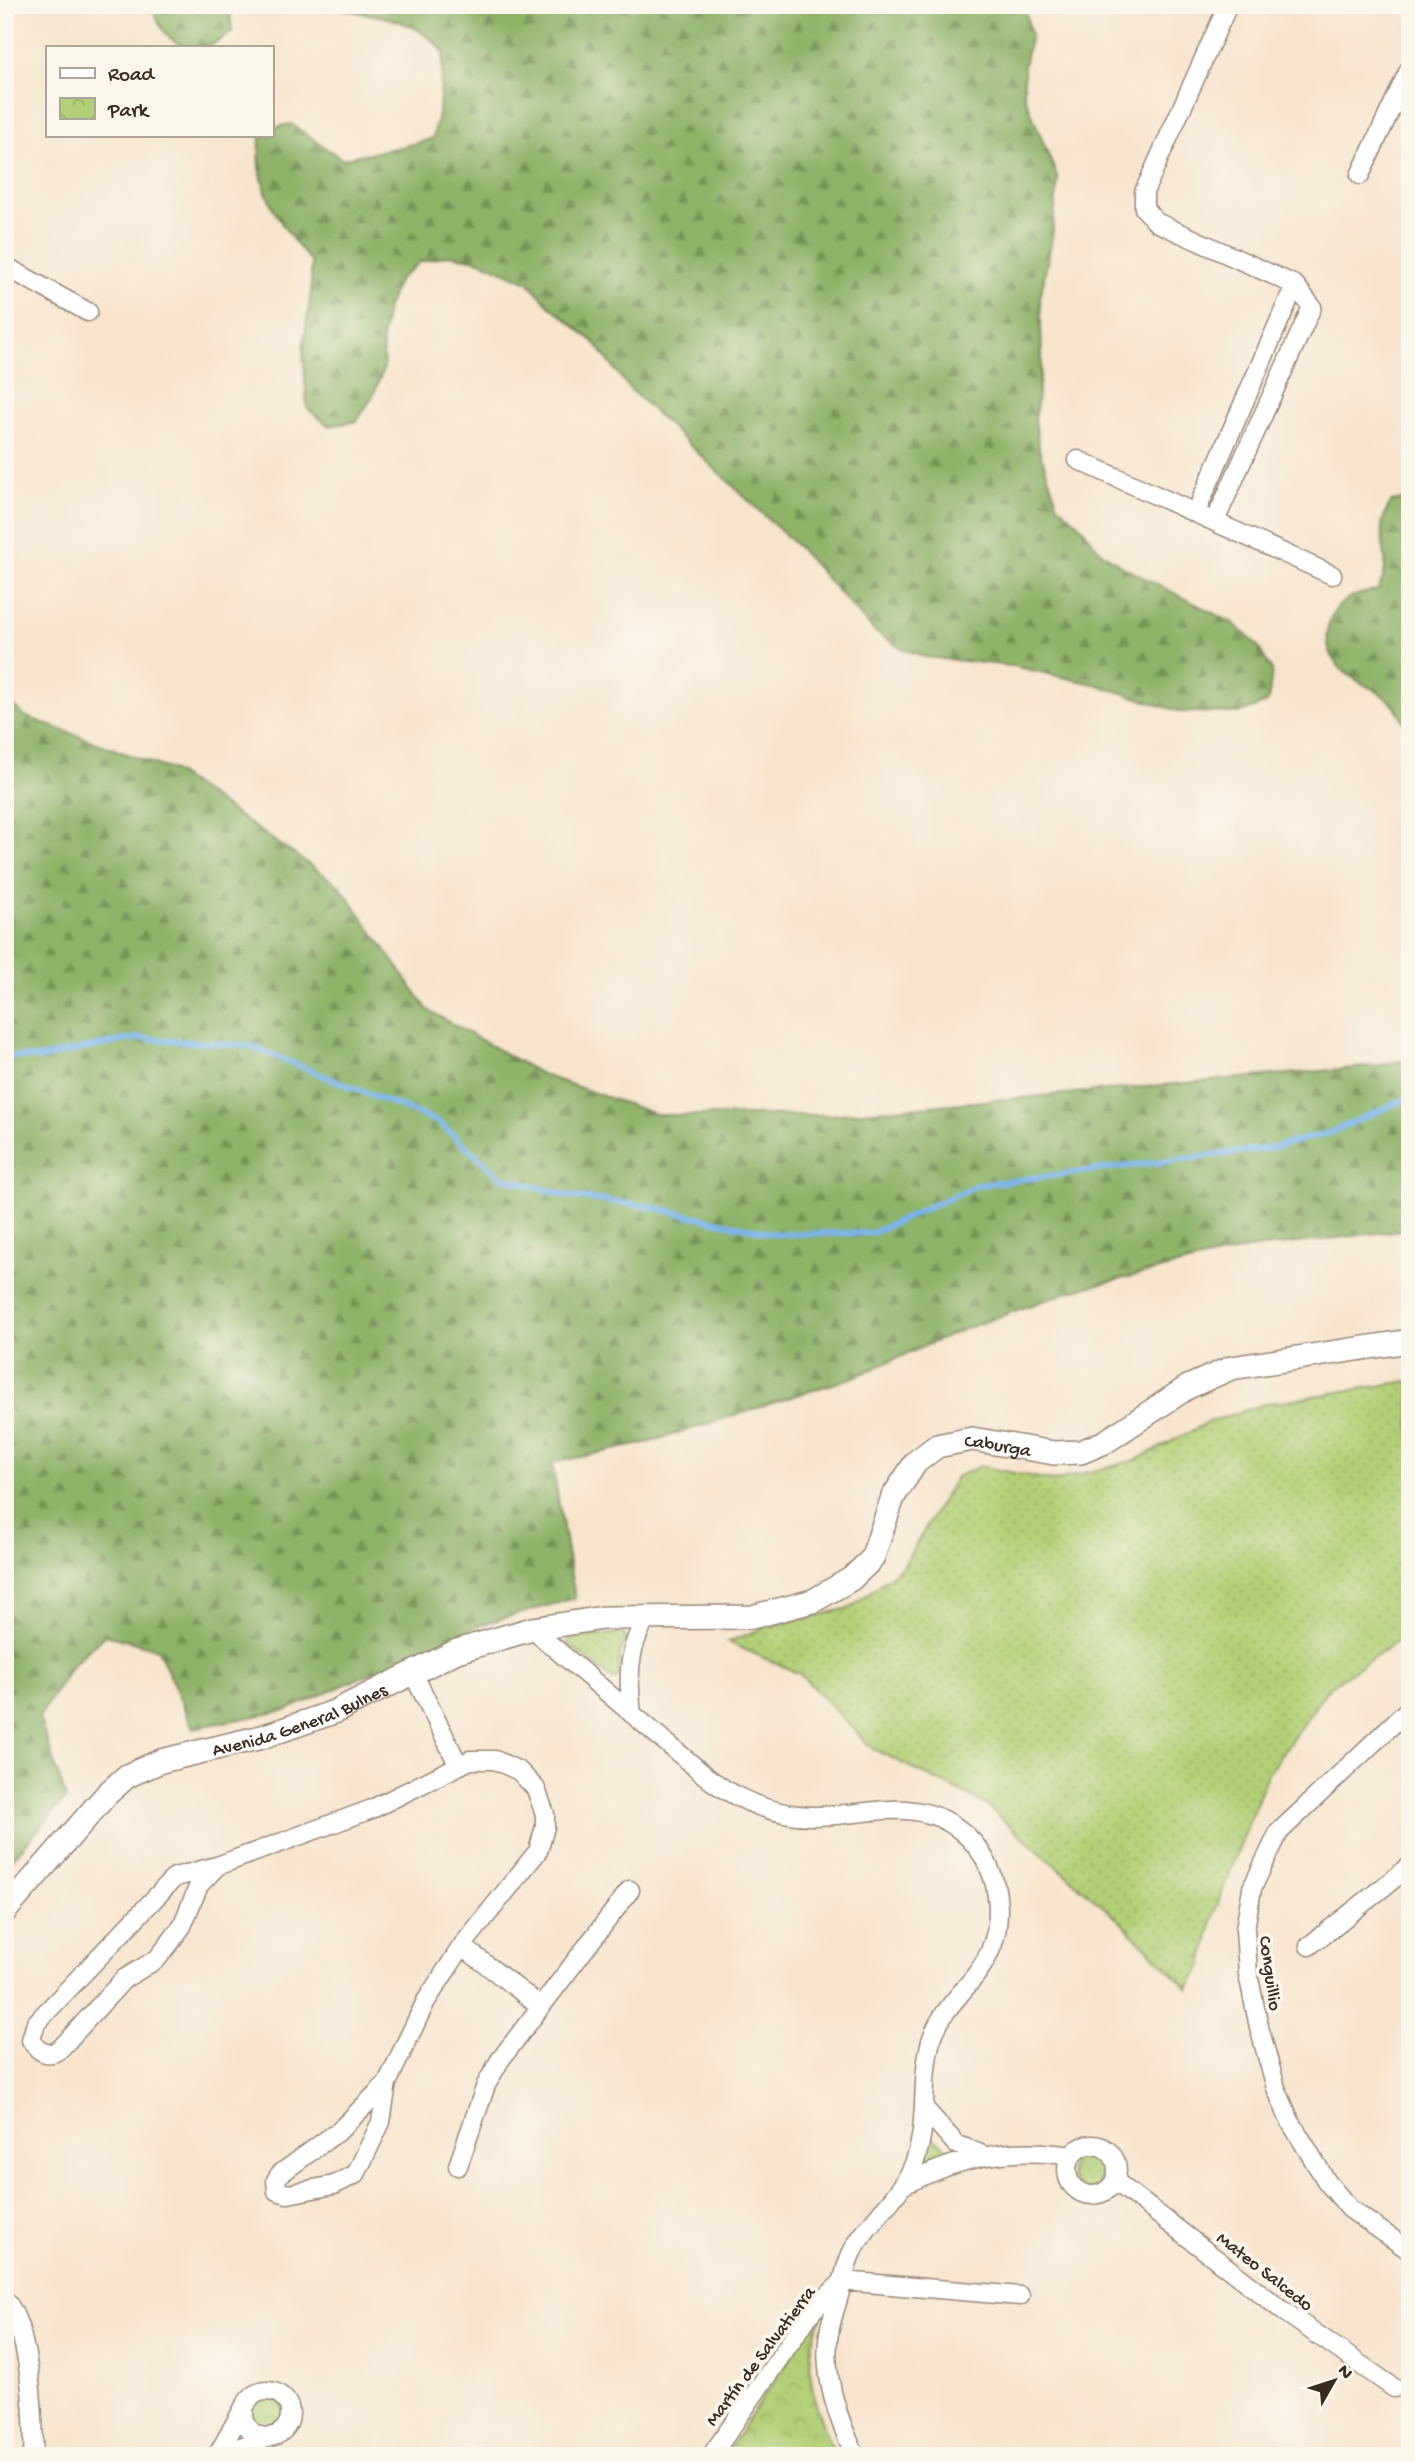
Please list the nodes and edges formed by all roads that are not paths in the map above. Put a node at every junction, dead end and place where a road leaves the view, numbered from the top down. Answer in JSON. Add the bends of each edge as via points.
{"nodes":[{"id":1,"x":1228,"y":5,"type":"edge"},
{"id":2,"x":1410,"y":68,"type":"edge"},
{"id":3,"x":1360,"y":174,"type":"dead end"},
{"id":4,"x":5,"y":266,"type":"edge"},
{"id":5,"x":1295,"y":285,"type":"junction"},
{"id":6,"x":89,"y":312,"type":"dead end"},
{"id":7,"x":1078,"y":460,"type":"dead end"},
{"id":8,"x":1196,"y":512,"type":"junction"},
{"id":9,"x":1215,"y":521,"type":"junction"},
{"id":10,"x":1332,"y":575,"type":"dead end"},
{"id":11,"x":1410,"y":1341,"type":"edge"},
{"id":12,"x":646,"y":1619,"type":"junction"},
{"id":13,"x":532,"y":1629,"type":"junction"},
{"id":14,"x":413,"y":1673,"type":"junction"},
{"id":15,"x":1410,"y":1708,"type":"edge"},
{"id":16,"x":632,"y":1714,"type":"junction"},
{"id":17,"x":458,"y":1764,"type":"junction"},
{"id":18,"x":216,"y":1866,"type":"junction"},
{"id":19,"x":1410,"y":1866,"type":"edge"},
{"id":20,"x":630,"y":1890,"type":"dead end"},
{"id":21,"x":5,"y":1911,"type":"edge"},
{"id":22,"x":462,"y":1946,"type":"junction"},
{"id":23,"x":1308,"y":1946,"type":"dead end"},
{"id":24,"x":540,"y":2006,"type":"junction"},
{"id":25,"x":387,"y":2083,"type":"junction"},
{"id":26,"x":925,"y":2109,"type":"junction"},
{"id":27,"x":982,"y":2155,"type":"junction"},
{"id":28,"x":1072,"y":2156,"type":"junction"},
{"id":29,"x":458,"y":2165,"type":"dead end"},
{"id":30,"x":1115,"y":2181,"type":"junction"},
{"id":31,"x":904,"y":2185,"type":"junction"},
{"id":32,"x":1410,"y":2251,"type":"edge"},
{"id":33,"x":843,"y":2281,"type":"junction"},
{"id":34,"x":1020,"y":2296,"type":"dead end"},
{"id":35,"x":5,"y":2300,"type":"edge"},
{"id":36,"x":1394,"y":2388,"type":"dead end"},
{"id":37,"x":246,"y":2404,"type":"junction"},
{"id":38,"x":272,"y":2437,"type":"junction"},
{"id":39,"x":33,"y":2456,"type":"edge"},
{"id":40,"x":217,"y":2456,"type":"edge"},
{"id":41,"x":711,"y":2456,"type":"edge"},
{"id":42,"x":856,"y":2456,"type":"edge"}],
"edges":[{"from":1,"to":5,"type":"street","via":[[1144,192],[1144,208],[1156,222]]},
{"from":2,"to":3,"type":"street"},
{"from":4,"to":6,"type":"street"},
{"from":5,"to":8,"type":"street"},
{"from":5,"to":9,"type":"street","via":[[1312,307]]},
{"from":7,"to":8,"type":"street"},
{"from":8,"to":9,"type":"street"},
{"from":9,"to":10,"type":"street"},
{"from":11,"to":12,"type":"street","name":"Caburga","via":[[1231,1368],[1188,1387],[1105,1442],[1081,1452],[1054,1453],[972,1439],[937,1446],[916,1462],[893,1497],[872,1559],[833,1592],[752,1617]]},
{"from":12,"to":13,"type":"street","name":"Avenida General Bulnes","via":[[603,1618]]},
{"from":12,"to":16,"type":"street","via":[[630,1654]]},
{"from":13,"to":14,"type":"street","name":"Avenida General Bulnes","via":[[457,1651]]},
{"from":13,"to":16,"type":"street","name":"Martín de Salvatierra"},
{"from":14,"to":17,"type":"street"},
{"from":14,"to":21,"type":"street","name":"Avenida General Bulnes","via":[[334,1712],[262,1737],[161,1761],[127,1776],[90,1811]]},
{"from":15,"to":32,"type":"street","name":"Conguillio","via":[[1279,1832],[1252,1888],[1245,1928],[1259,2027],[1290,2121],[1327,2182],[1350,2209]]},
{"from":16,"to":26,"type":"street","name":"Martín de Salvatierra","via":[[708,1779],[757,1806],[811,1816],[892,1807],[924,1811],[953,1825],[979,1850],[995,1883],[996,1934],[985,1961],[934,2031],[926,2061]]},
{"from":17,"to":18,"type":"street","via":[[372,1809]]},
{"from":17,"to":22,"type":"street","via":[[495,1760],[519,1771],[536,1789],[545,1814],[538,1852]]},
{"from":18,"to":18,"type":"street","via":[[175,1877],[148,1903],[36,2024],[30,2040],[39,2051],[60,2049],[124,1979],[157,1958],[182,1927],[199,1885]]},
{"from":19,"to":23,"type":"street"},
{"from":20,"to":24,"type":"street"},
{"from":22,"to":24,"type":"street"},
{"from":22,"to":25,"type":"street","via":[[426,2001]]},
{"from":24,"to":29,"type":"street","via":[[486,2085]]},
{"from":25,"to":25,"type":"street","via":[[340,2130],[280,2175],[277,2191],[288,2194],[334,2185],[356,2174],[381,2122]]},
{"from":26,"to":27,"type":"street","via":[[956,2144]]},
{"from":26,"to":31,"type":"street","name":"Martín de Salvatierra","via":[[916,2160]]},
{"from":27,"to":28,"type":"street","via":[[1029,2151]]},
{"from":27,"to":31,"type":"street"},
{"from":28,"to":30,"type":"street","via":[[1089,2146],[1104,2148],[1115,2159]]},
{"from":28,"to":30,"type":"street","via":[[1068,2175],[1082,2193],[1104,2192]]},
{"from":30,"to":36,"type":"street","name":"Mateo Salcedo","via":[[1282,2310]]},
{"from":31,"to":33,"type":"street","name":"Martín de Salvatierra","via":[[852,2253]]},
{"from":33,"to":34,"type":"street","name":"Martín de Salvatierra"},
{"from":33,"to":41,"type":"street","name":"Martín de Salvatierra","via":[[812,2311]]},
{"from":33,"to":42,"type":"street","name":"Martín de Salvatierra","via":[[828,2335],[829,2363],[839,2416]]},
{"from":35,"to":39,"type":"street","via":[[17,2323],[34,2395]]},
{"from":37,"to":38,"type":"street","via":[[244,2418],[251,2431]]},
{"from":37,"to":38,"type":"street","via":[[260,2392],[278,2394],[285,2400],[290,2418],[281,2433]]},
{"from":37,"to":40,"type":"street"},
{"from":38,"to":40,"type":"street"}]}
